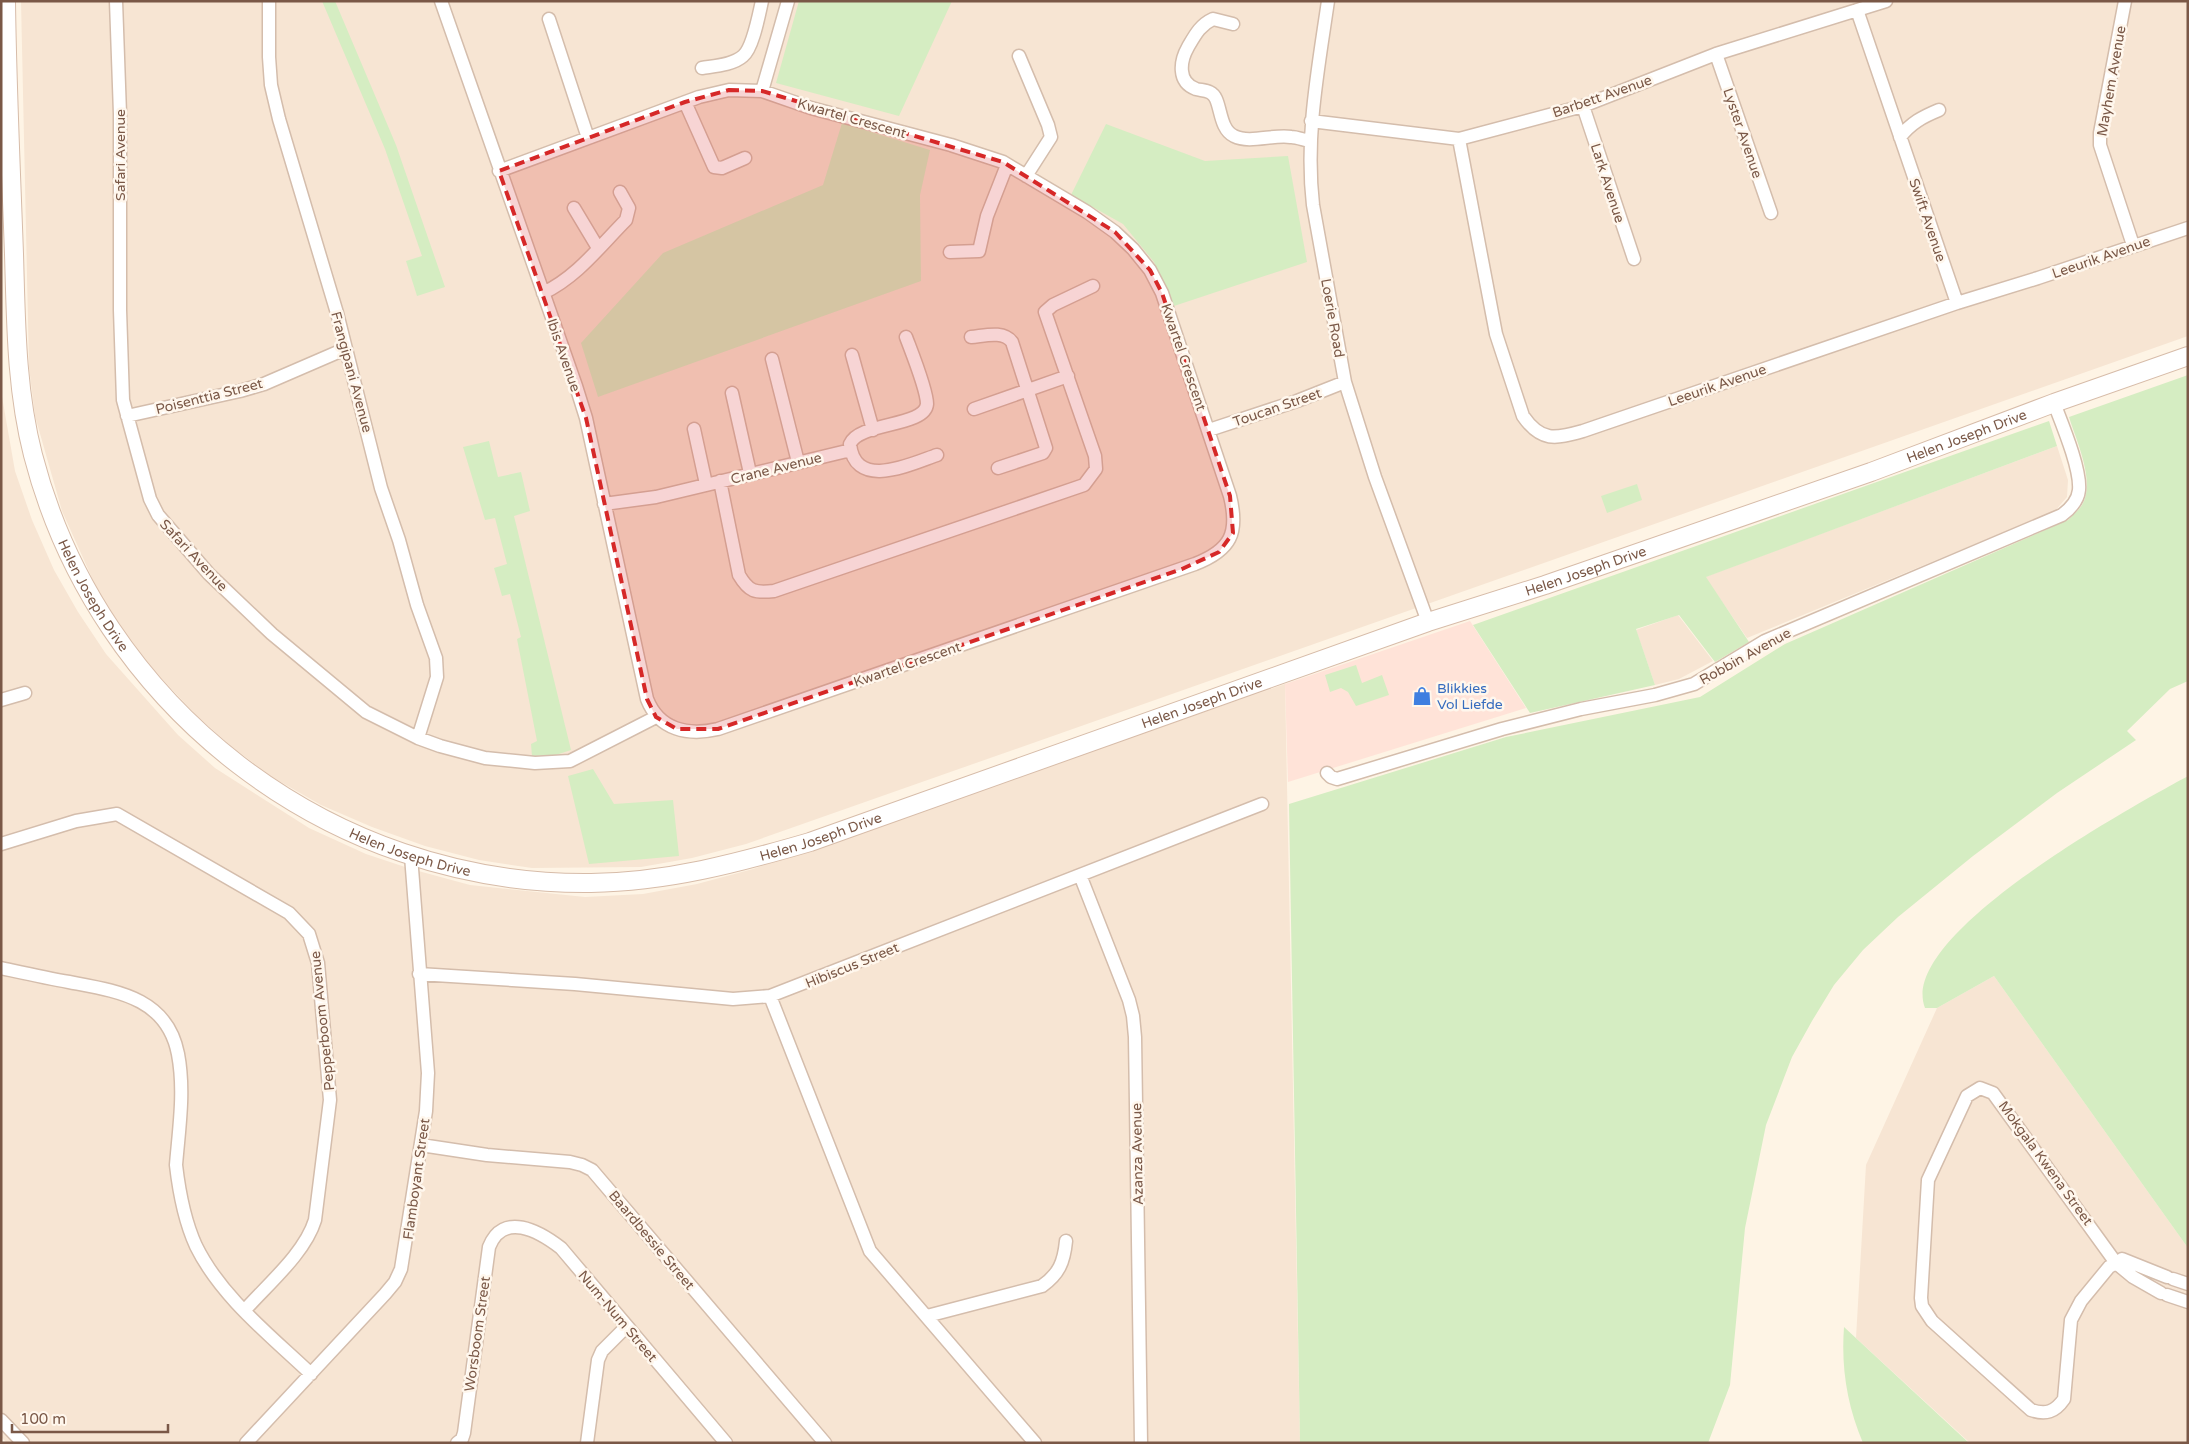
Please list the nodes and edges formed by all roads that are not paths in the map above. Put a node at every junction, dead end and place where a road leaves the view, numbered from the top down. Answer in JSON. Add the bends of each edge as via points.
{"nodes":[{"id":1,"x":6,"y":1,"type":"edge"},
{"id":2,"x":116,"y":1,"type":"edge"},
{"id":3,"x":268,"y":1,"type":"edge"},
{"id":4,"x":441,"y":1,"type":"edge"},
{"id":5,"x":762,"y":1,"type":"edge"},
{"id":6,"x":788,"y":1,"type":"edge"},
{"id":7,"x":1328,"y":1,"type":"edge"},
{"id":8,"x":1886,"y":1,"type":"edge"},
{"id":9,"x":2125,"y":1,"type":"edge"},
{"id":10,"x":1857,"y":10,"type":"junction"},
{"id":11,"x":549,"y":18,"type":"dead end"},
{"id":12,"x":1233,"y":24,"type":"dead end"},
{"id":13,"x":1716,"y":54,"type":"junction"},
{"id":14,"x":4,"y":55,"type":"edge"},
{"id":15,"x":1020,"y":56,"type":"dead end"},
{"id":16,"x":702,"y":68,"type":"dead end"},
{"id":17,"x":762,"y":92,"type":"junction"},
{"id":18,"x":685,"y":102,"type":"junction"},
{"id":19,"x":1583,"y":106,"type":"junction"},
{"id":20,"x":1939,"y":110,"type":"dead end"},
{"id":21,"x":1311,"y":121,"type":"junction"},
{"id":22,"x":1900,"y":137,"type":"junction"},
{"id":23,"x":588,"y":138,"type":"junction"},
{"id":24,"x":1460,"y":139,"type":"junction"},
{"id":25,"x":1310,"y":141,"type":"junction"},
{"id":26,"x":745,"y":158,"type":"dead end"},
{"id":27,"x":1007,"y":165,"type":"junction"},
{"id":28,"x":499,"y":171,"type":"junction"},
{"id":29,"x":1026,"y":176,"type":"junction"},
{"id":30,"x":620,"y":192,"type":"dead end"},
{"id":31,"x":574,"y":208,"type":"dead end"},
{"id":32,"x":1771,"y":213,"type":"dead end"},
{"id":33,"x":2188,"y":228,"type":"edge"},
{"id":34,"x":2133,"y":245,"type":"junction"},
{"id":35,"x":598,"y":248,"type":"junction"},
{"id":36,"x":950,"y":252,"type":"dead end"},
{"id":37,"x":1634,"y":260,"type":"dead end"},
{"id":38,"x":1093,"y":286,"type":"dead end"},
{"id":39,"x":543,"y":293,"type":"junction"},
{"id":40,"x":1956,"y":303,"type":"junction"},
{"id":41,"x":906,"y":337,"type":"dead end"},
{"id":42,"x":971,"y":337,"type":"dead end"},
{"id":43,"x":345,"y":349,"type":"junction"},
{"id":44,"x":852,"y":354,"type":"dead end"},
{"id":45,"x":2188,"y":356,"type":"edge"},
{"id":46,"x":772,"y":359,"type":"dead end"},
{"id":47,"x":1068,"y":376,"type":"junction"},
{"id":48,"x":1345,"y":382,"type":"junction"},
{"id":49,"x":1028,"y":390,"type":"junction"},
{"id":50,"x":732,"y":393,"type":"dead end"},
{"id":51,"x":2054,"y":403,"type":"junction"},
{"id":52,"x":974,"y":409,"type":"dead end"},
{"id":53,"x":127,"y":416,"type":"junction"},
{"id":54,"x":694,"y":429,"type":"dead end"},
{"id":55,"x":874,"y":430,"type":"junction"},
{"id":56,"x":1209,"y":430,"type":"junction"},
{"id":57,"x":851,"y":450,"type":"junction"},
{"id":58,"x":937,"y":455,"type":"dead end"},
{"id":59,"x":798,"y":462,"type":"junction"},
{"id":60,"x":998,"y":468,"type":"dead end"},
{"id":61,"x":750,"y":473,"type":"junction"},
{"id":62,"x":720,"y":481,"type":"junction"},
{"id":63,"x":706,"y":484,"type":"junction"},
{"id":64,"x":604,"y":504,"type":"junction"},
{"id":65,"x":1428,"y":622,"type":"junction"},
{"id":66,"x":25,"y":693,"type":"dead end"},
{"id":67,"x":1,"y":700,"type":"edge"},
{"id":68,"x":656,"y":717,"type":"junction"},
{"id":69,"x":418,"y":738,"type":"junction"},
{"id":70,"x":1327,"y":773,"type":"dead end"},
{"id":71,"x":1262,"y":804,"type":"dead end"},
{"id":72,"x":1,"y":844,"type":"edge"},
{"id":73,"x":411,"y":856,"type":"junction"},
{"id":74,"x":1080,"y":875,"type":"junction"},
{"id":75,"x":1,"y":968,"type":"edge"},
{"id":76,"x":419,"y":974,"type":"junction"},
{"id":77,"x":770,"y":996,"type":"junction"},
{"id":78,"x":421,"y":1145,"type":"junction"},
{"id":79,"x":492,"y":1237,"type":"joint"},
{"id":80,"x":1066,"y":1241,"type":"dead end"},
{"id":81,"x":2118,"y":1259,"type":"junction"},
{"id":82,"x":2188,"y":1284,"type":"edge"},
{"id":83,"x":2188,"y":1302,"type":"edge"},
{"id":84,"x":244,"y":1310,"type":"junction"},
{"id":85,"x":926,"y":1316,"type":"junction"},
{"id":86,"x":626,"y":1327,"type":"junction"},
{"id":87,"x":311,"y":1374,"type":"junction"},
{"id":88,"x":1,"y":1420,"type":"edge"},
{"id":89,"x":460,"y":1438,"type":"edge"},
{"id":90,"x":823,"y":1442,"type":"edge"},
{"id":91,"x":23,"y":1443,"type":"edge"},
{"id":92,"x":246,"y":1443,"type":"edge"},
{"id":93,"x":587,"y":1443,"type":"edge"},
{"id":94,"x":726,"y":1443,"type":"edge"},
{"id":95,"x":1035,"y":1443,"type":"edge"},
{"id":96,"x":1141,"y":1443,"type":"edge"}],
"edges":[{"from":1,"to":14,"type":"street","name":"Helen Joseph Drive"},
{"from":2,"to":53,"type":"street","name":"Safari Avenue","via":[[120,114],[120,310]]},
{"from":3,"to":43,"type":"street","name":"Frangipani Avenue","via":[[268,57],[275,102]]},
{"from":4,"to":28,"type":"street","name":"Ibis Avenue"},
{"from":5,"to":16,"type":"street","via":[[743,56],[733,62]]},
{"from":6,"to":17,"type":"street"},
{"from":7,"to":21,"type":"street","name":"Loerie Road"},
{"from":8,"to":10,"type":"street","name":"Barbett Avenue"},
{"from":9,"to":34,"type":"street","name":"Mayhem Avenue","via":[[2100,145]]},
{"from":10,"to":13,"type":"street","name":"Barbett Avenue"},
{"from":10,"to":22,"type":"street","name":"Swift Avenue"},
{"from":11,"to":23,"type":"street"},
{"from":12,"to":25,"type":"street","via":[[1213,19],[1199,28],[1181,61],[1185,80],[1194,88],[1212,93],[1231,135],[1238,138],[1290,136]]},
{"from":13,"to":19,"type":"street","name":"Barbett Avenue"},
{"from":13,"to":32,"type":"street","name":"Lyster Avenue"},
{"from":14,"to":73,"type":"street","name":"Helen Joseph Drive","via":[[17,345],[24,419],[45,496],[75,569],[122,645],[150,680],[228,758],[293,803],[331,824]]},
{"from":15,"to":29,"type":"street","via":[[1051,137]]},
{"from":17,"to":18,"type":"street","name":"Kwartel Crescent","via":[[729,90]]},
{"from":17,"to":27,"type":"street","name":"Kwartel Crescent","via":[[951,145]]},
{"from":18,"to":23,"type":"street","name":"Kwartel Crescent"},
{"from":18,"to":26,"type":"street","via":[[714,167],[722,168]]},
{"from":19,"to":24,"type":"street","name":"Barbett Avenue"},
{"from":19,"to":37,"type":"street","name":"Lark Avenue"},
{"from":20,"to":22,"type":"street","via":[[1910,125]]},
{"from":21,"to":24,"type":"street","name":"Barbett Avenue"},
{"from":21,"to":25,"type":"street","name":"Loerie Road"},
{"from":22,"to":40,"type":"street","name":"Swift Avenue"},
{"from":23,"to":28,"type":"street","name":"Kwartel Crescent"},
{"from":24,"to":40,"type":"street","name":"Leeurik Avenue","via":[[1496,334],[1523,416],[1530,427],[1551,438],[1583,431]]},
{"from":25,"to":48,"type":"street","name":"Loerie Road","via":[[1313,205]]},
{"from":27,"to":29,"type":"street","name":"Kwartel Crescent"},
{"from":27,"to":36,"type":"street","via":[[987,216],[979,251]]},
{"from":28,"to":39,"type":"street","name":"Ibis Avenue"},
{"from":29,"to":56,"type":"street","name":"Kwartel Crescent","via":[[1115,232],[1150,270],[1162,293]]},
{"from":30,"to":35,"type":"street","via":[[629,214]]},
{"from":31,"to":35,"type":"street"},
{"from":33,"to":34,"type":"street","name":"Leeurik Avenue"},
{"from":34,"to":40,"type":"street","name":"Leeurik Avenue"},
{"from":35,"to":39,"type":"street","via":[[565,282]]},
{"from":38,"to":47,"type":"street","via":[[1045,312]]},
{"from":39,"to":64,"type":"street","name":"Ibis Avenue","via":[[586,418]]},
{"from":41,"to":55,"type":"street","via":[[927,405],[916,417]]},
{"from":42,"to":49,"type":"street","via":[[1008,336]]},
{"from":43,"to":53,"type":"street","name":"Poisenttia Street","via":[[264,384]]},
{"from":43,"to":69,"type":"street","name":"Frangipani Avenue","via":[[382,488],[436,658],[437,677]]},
{"from":44,"to":55,"type":"street"},
{"from":45,"to":51,"type":"street","name":"Helen Joseph Drive"},
{"from":46,"to":59,"type":"street"},
{"from":47,"to":49,"type":"street"},
{"from":47,"to":62,"type":"street","via":[[1095,456],[1096,469],[1084,485],[774,590],[752,591],[739,575]]},
{"from":48,"to":56,"type":"street","name":"Toucan Street"},
{"from":48,"to":65,"type":"street","name":"Loerie Road","via":[[1375,477]]},
{"from":49,"to":52,"type":"street"},
{"from":49,"to":60,"type":"street","via":[[1045,451]]},
{"from":50,"to":61,"type":"street"},
{"from":51,"to":65,"type":"street","name":"Helen Joseph Drive","via":[[1871,472]]},
{"from":51,"to":70,"type":"street","name":"Robbin Avenue","via":[[2074,460],[2079,488],[2075,501],[2062,515],[1765,641],[1687,687],[1502,729],[1337,778],[1331,778]]},
{"from":53,"to":69,"type":"street","name":"Safari Avenue","via":[[150,499],[170,531],[209,574],[279,641],[366,712]]},
{"from":54,"to":63,"type":"street"},
{"from":55,"to":57,"type":"street","via":[[855,437],[850,444]]},
{"from":56,"to":68,"type":"street","name":"Kwartel Crescent","via":[[1230,496],[1234,521],[1233,533],[1227,543],[1209,559],[718,729],[690,732],[677,729]]},
{"from":57,"to":58,"type":"street","via":[[854,459],[870,470],[886,472]]},
{"from":57,"to":59,"type":"street","name":"Crane Avenue"},
{"from":59,"to":61,"type":"street","name":"Crane Avenue"},
{"from":61,"to":62,"type":"street","name":"Crane Avenue"},
{"from":62,"to":63,"type":"street","name":"Crane Avenue"},
{"from":63,"to":64,"type":"street","name":"Crane Avenue"},
{"from":64,"to":68,"type":"street","name":"Ibis Avenue","via":[[648,699]]},
{"from":65,"to":73,"type":"street","name":"Helen Joseph Drive","via":[[810,842],[725,866],[632,882],[552,882],[488,874]]},
{"from":66,"to":67,"type":"street"},
{"from":68,"to":69,"type":"street","name":"Safari Avenue","via":[[570,761],[535,763],[485,758]]},
{"from":71,"to":74,"type":"street","name":"Hibiscus Street"},
{"from":72,"to":84,"type":"street","name":"Pepperboom Avenue","via":[[83,820],[116,814],[124,816],[289,913],[309,934],[318,963],[330,1100],[316,1220],[302,1246]]},
{"from":73,"to":76,"type":"street","name":"Flamboyant Street"},
{"from":74,"to":77,"type":"street","name":"Hibiscus Street"},
{"from":74,"to":96,"type":"street","name":"Azanza Avenue","via":[[1133,1016]]},
{"from":75,"to":84,"type":"street","via":[[120,993],[147,1005],[163,1021],[173,1037],[178,1055],[181,1096],[176,1165],[187,1219],[204,1260]]},
{"from":76,"to":77,"type":"street","name":"Hibiscus Street","via":[[733,998]]},
{"from":76,"to":78,"type":"street","name":"Flamboyant Street","via":[[428,1073]]},
{"from":77,"to":85,"type":"street","via":[[865,1242]]},
{"from":78,"to":87,"type":"street","name":"Flamboyant Street","via":[[404,1254],[395,1282]]},
{"from":78,"to":90,"type":"street","name":"Baardbessie Street","via":[[570,1162],[592,1170]]},
{"from":79,"to":86,"type":"street","name":"Num-Num Street","via":[[506,1227],[544,1235],[561,1248]]},
{"from":79,"to":89,"type":"street","name":"Worsboom Street","via":[[488,1246]]},
{"from":80,"to":85,"type":"street","via":[[1062,1265],[1057,1274],[1042,1286]]},
{"from":81,"to":81,"type":"street","name":"Mokgala Kwena Street","via":[[1994,1093],[1980,1088],[1966,1096],[1928,1180],[1921,1298],[1922,1306],[1932,1321],[2031,1410],[2048,1412],[2056,1409],[2064,1399],[2074,1310]]},
{"from":81,"to":82,"type":"street"},
{"from":81,"to":83,"type":"street","name":"Mokgala Kwena Street","via":[[2133,1277],[2164,1294]]},
{"from":84,"to":87,"type":"street"},
{"from":85,"to":95,"type":"street"},
{"from":86,"to":93,"type":"street","via":[[602,1351],[598,1360]]},
{"from":86,"to":94,"type":"street","name":"Num-Num Street"},
{"from":87,"to":92,"type":"street","name":"Flamboyant Street"},
{"from":88,"to":91,"type":"street"}]}
